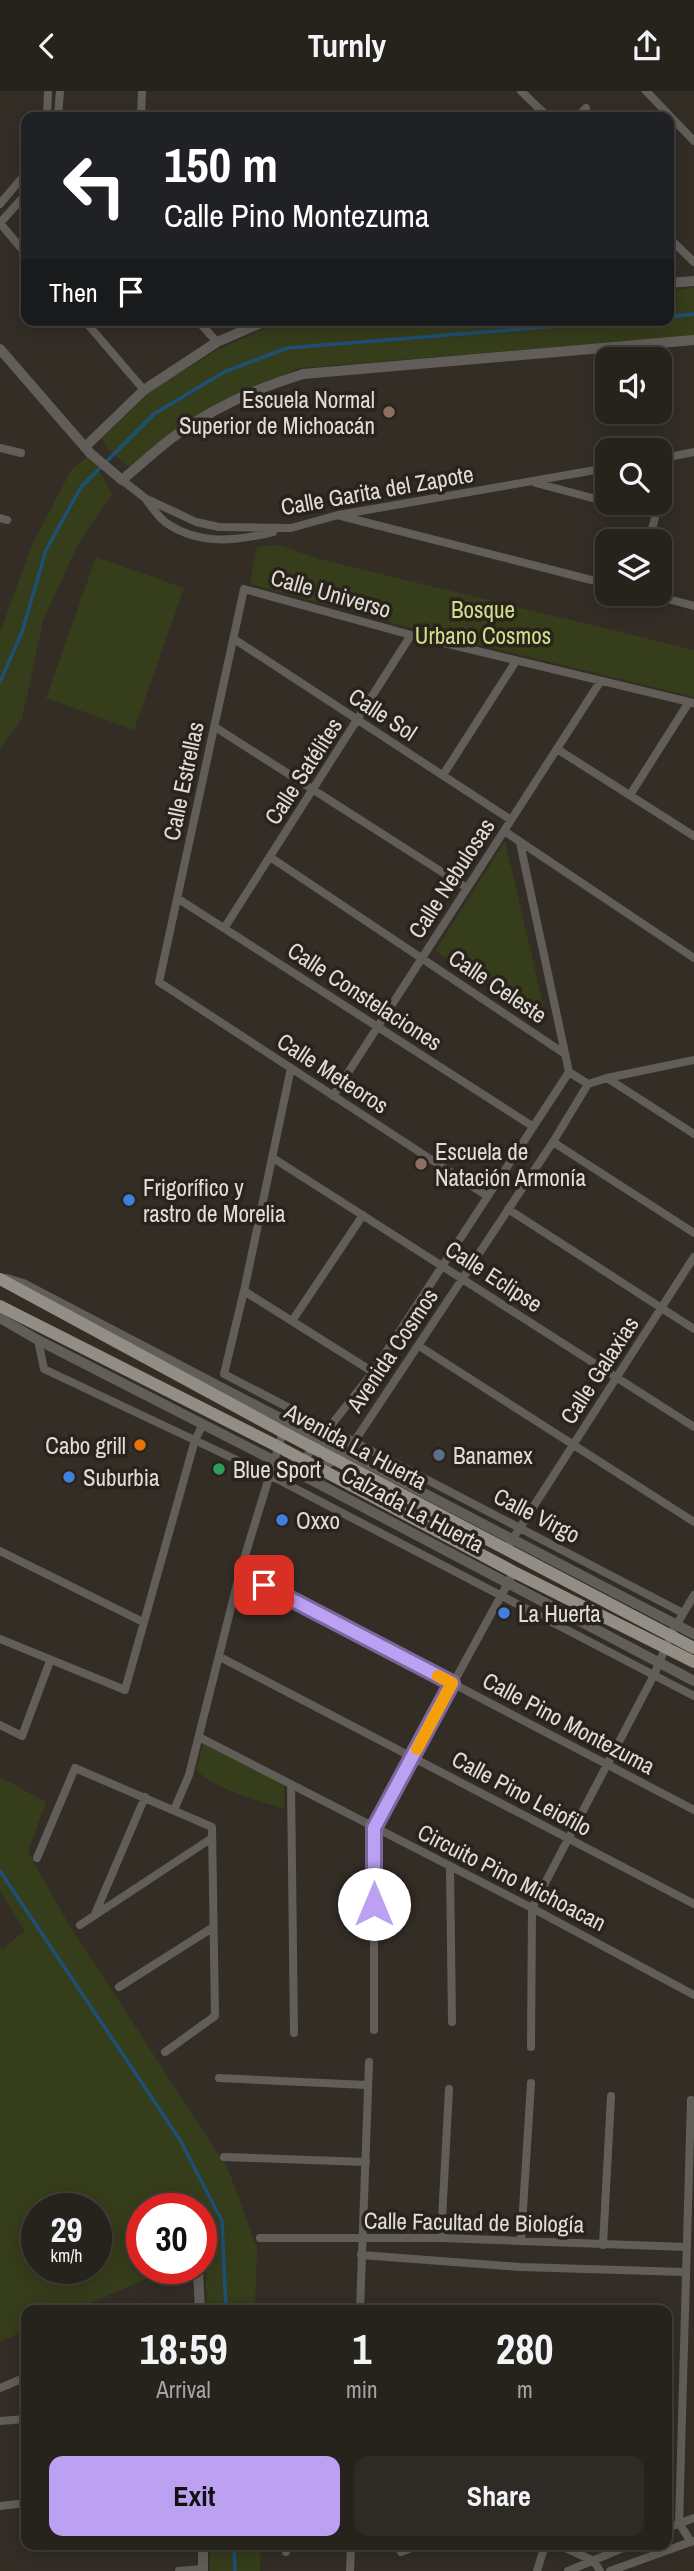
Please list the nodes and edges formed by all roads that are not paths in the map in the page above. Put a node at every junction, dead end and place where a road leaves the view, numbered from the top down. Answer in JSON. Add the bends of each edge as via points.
{"nodes":[{"id":1,"x":48,"y":91,"type":"edge"},
{"id":2,"x":60,"y":91,"type":"edge"},
{"id":3,"x":142,"y":91,"type":"edge"},
{"id":4,"x":521,"y":91,"type":"edge"},
{"id":5,"x":646,"y":91,"type":"edge"},
{"id":6,"x":586,"y":108,"type":"dead end"},
{"id":7,"x":47,"y":112,"type":"edge"},
{"id":8,"x":58,"y":112,"type":"edge"},
{"id":9,"x":141,"y":112,"type":"edge"},
{"id":10,"x":543,"y":112,"type":"edge"},
{"id":11,"x":582,"y":112,"type":"edge"},
{"id":12,"x":666,"y":112,"type":"edge"},
{"id":13,"x":674,"y":120,"type":"edge"},
{"id":14,"x":694,"y":141,"type":"edge"},
{"id":15,"x":21,"y":179,"type":"edge"},
{"id":16,"x":21,"y":200,"type":"edge"},
{"id":17,"x":0,"y":204,"type":"edge"},
{"id":18,"x":0,"y":223,"type":"edge"},
{"id":19,"x":674,"y":243,"type":"edge"},
{"id":20,"x":21,"y":248,"type":"edge"},
{"id":21,"x":694,"y":262,"type":"edge"},
{"id":22,"x":694,"y":281,"type":"edge"},
{"id":23,"x":674,"y":283,"type":"edge"},
{"id":24,"x":89,"y":326,"type":"edge"},
{"id":25,"x":202,"y":326,"type":"edge"},
{"id":26,"x":254,"y":326,"type":"edge"},
{"id":27,"x":694,"y":340,"type":"edge"},
{"id":28,"x":216,"y":342,"type":"junction"},
{"id":29,"x":0,"y":349,"type":"edge"},
{"id":30,"x":144,"y":390,"type":"junction"},
{"id":31,"x":0,"y":448,"type":"edge"},
{"id":32,"x":87,"y":450,"type":"junction"},
{"id":33,"x":694,"y":452,"type":"edge"},
{"id":34,"x":21,"y":453,"type":"dead end"},
{"id":35,"x":672,"y":456,"type":"edge"},
{"id":36,"x":595,"y":470,"type":"edge"},
{"id":37,"x":118,"y":478,"type":"junction"},
{"id":38,"x":532,"y":482,"type":"junction"},
{"id":39,"x":145,"y":498,"type":"junction"},
{"id":40,"x":595,"y":498,"type":"edge"},
{"id":41,"x":338,"y":515,"type":"junction"},
{"id":42,"x":219,"y":527,"type":"junction"},
{"id":43,"x":291,"y":528,"type":"junction"},
{"id":44,"x":216,"y":541,"type":"junction"},
{"id":45,"x":595,"y":581,"type":"edge"},
{"id":46,"x":244,"y":589,"type":"joint"},
{"id":47,"x":672,"y":600,"type":"edge"},
{"id":48,"x":694,"y":606,"type":"edge"},
{"id":49,"x":411,"y":635,"type":"junction"},
{"id":50,"x":234,"y":639,"type":"junction"},
{"id":51,"x":516,"y":661,"type":"junction"},
{"id":52,"x":600,"y":682,"type":"junction"},
{"id":53,"x":692,"y":703,"type":"edge"},
{"id":54,"x":358,"y":720,"type":"junction"},
{"id":55,"x":215,"y":727,"type":"junction"},
{"id":56,"x":557,"y":749,"type":"junction"},
{"id":57,"x":443,"y":775,"type":"junction"},
{"id":58,"x":314,"y":789,"type":"junction"},
{"id":59,"x":630,"y":795,"type":"junction"},
{"id":60,"x":511,"y":820,"type":"junction"},
{"id":61,"x":504,"y":831,"type":"junction"},
{"id":62,"x":694,"y":836,"type":"edge"},
{"id":63,"x":520,"y":843,"type":"junction"},
{"id":64,"x":270,"y":857,"type":"junction"},
{"id":65,"x":467,"y":888,"type":"junction"},
{"id":66,"x":177,"y":898,"type":"junction"},
{"id":67,"x":225,"y":927,"type":"junction"},
{"id":68,"x":422,"y":958,"type":"junction"},
{"id":69,"x":694,"y":958,"type":"edge"},
{"id":70,"x":159,"y":982,"type":"joint"},
{"id":71,"x":377,"y":1028,"type":"junction"},
{"id":72,"x":565,"y":1054,"type":"junction"},
{"id":73,"x":694,"y":1060,"type":"edge"},
{"id":74,"x":291,"y":1068,"type":"junction"},
{"id":75,"x":569,"y":1072,"type":"junction"},
{"id":76,"x":607,"y":1078,"type":"junction"},
{"id":77,"x":587,"y":1084,"type":"junction"},
{"id":78,"x":333,"y":1096,"type":"junction"},
{"id":79,"x":533,"y":1126,"type":"junction"},
{"id":80,"x":694,"y":1134,"type":"edge"},
{"id":81,"x":553,"y":1142,"type":"junction"},
{"id":82,"x":273,"y":1158,"type":"junction"},
{"id":83,"x":488,"y":1196,"type":"junction"},
{"id":84,"x":508,"y":1209,"type":"junction"},
{"id":85,"x":363,"y":1215,"type":"junction"},
{"id":86,"x":694,"y":1233,"type":"edge"},
{"id":87,"x":694,"y":1257,"type":"edge"},
{"id":88,"x":442,"y":1266,"type":"junction"},
{"id":89,"x":0,"y":1278,"type":"edge"},
{"id":90,"x":463,"y":1279,"type":"junction"},
{"id":91,"x":244,"y":1291,"type":"junction"},
{"id":92,"x":0,"y":1306,"type":"edge"},
{"id":93,"x":661,"y":1308,"type":"junction"},
{"id":94,"x":0,"y":1318,"type":"edge"},
{"id":95,"x":292,"y":1321,"type":"junction"},
{"id":96,"x":694,"y":1329,"type":"edge"},
{"id":97,"x":37,"y":1340,"type":"junction"},
{"id":98,"x":419,"y":1346,"type":"junction"},
{"id":99,"x":373,"y":1372,"type":"junction"},
{"id":100,"x":617,"y":1377,"type":"junction"},
{"id":101,"x":202,"y":1426,"type":"junction"},
{"id":102,"x":694,"y":1427,"type":"edge"},
{"id":103,"x":330,"y":1429,"type":"junction"},
{"id":104,"x":283,"y":1432,"type":"junction"},
{"id":105,"x":195,"y":1440,"type":"junction"},
{"id":106,"x":319,"y":1444,"type":"junction"},
{"id":107,"x":574,"y":1444,"type":"junction"},
{"id":108,"x":279,"y":1447,"type":"junction"},
{"id":109,"x":346,"y":1451,"type":"junction"},
{"id":110,"x":305,"y":1460,"type":"junction"},
{"id":111,"x":275,"y":1461,"type":"junction"},
{"id":112,"x":321,"y":1468,"type":"junction"},
{"id":113,"x":298,"y":1473,"type":"junction"},
{"id":114,"x":271,"y":1476,"type":"junction"},
{"id":115,"x":694,"y":1521,"type":"edge"},
{"id":116,"x":520,"y":1528,"type":"junction"},
{"id":117,"x":510,"y":1544,"type":"junction"},
{"id":118,"x":0,"y":1551,"type":"edge"},
{"id":119,"x":240,"y":1572,"type":"junction"},
{"id":120,"x":511,"y":1577,"type":"junction"},
{"id":121,"x":694,"y":1595,"type":"edge"},
{"id":122,"x":501,"y":1597,"type":"junction"},
{"id":123,"x":683,"y":1613,"type":"junction"},
{"id":124,"x":143,"y":1622,"type":"junction"},
{"id":125,"x":694,"y":1634,"type":"edge"},
{"id":126,"x":671,"y":1636,"type":"junction"},
{"id":127,"x":0,"y":1639,"type":"edge"},
{"id":128,"x":694,"y":1648,"type":"edge"},
{"id":129,"x":220,"y":1657,"type":"junction"},
{"id":130,"x":50,"y":1661,"type":"junction"},
{"id":131,"x":694,"y":1662,"type":"edge"},
{"id":132,"x":659,"y":1663,"type":"junction"},
{"id":133,"x":654,"y":1675,"type":"junction"},
{"id":134,"x":694,"y":1681,"type":"edge"},
{"id":135,"x":452,"y":1683,"type":"junction"},
{"id":136,"x":694,"y":1696,"type":"edge"},
{"id":137,"x":0,"y":1725,"type":"edge"},
{"id":138,"x":199,"y":1737,"type":"junction"},
{"id":139,"x":412,"y":1757,"type":"junction"},
{"id":140,"x":607,"y":1764,"type":"junction"},
{"id":141,"x":290,"y":1784,"type":"junction"},
{"id":142,"x":145,"y":1797,"type":"junction"},
{"id":143,"x":694,"y":1809,"type":"edge"},
{"id":144,"x":174,"y":1810,"type":"junction"},
{"id":145,"x":374,"y":1828,"type":"junction"},
{"id":146,"x":212,"y":1838,"type":"junction"},
{"id":147,"x":568,"y":1839,"type":"junction"},
{"id":148,"x":37,"y":1858,"type":"dead end"},
{"id":149,"x":450,"y":1867,"type":"junction"},
{"id":150,"x":694,"y":1904,"type":"edge"},
{"id":151,"x":532,"y":1908,"type":"junction"},
{"id":152,"x":95,"y":1914,"type":"junction"},
{"id":153,"x":80,"y":1926,"type":"dead end"},
{"id":154,"x":212,"y":1928,"type":"junction"},
{"id":155,"x":118,"y":1987,"type":"dead end"},
{"id":156,"x":694,"y":1995,"type":"edge"},
{"id":157,"x":452,"y":2022,"type":"dead end"},
{"id":158,"x":374,"y":2030,"type":"dead end"},
{"id":159,"x":294,"y":2033,"type":"dead end"},
{"id":160,"x":531,"y":2047,"type":"dead end"},
{"id":161,"x":165,"y":2052,"type":"dead end"},
{"id":162,"x":369,"y":2062,"type":"dead end"},
{"id":163,"x":219,"y":2078,"type":"dead end"},
{"id":164,"x":531,"y":2083,"type":"dead end"},
{"id":165,"x":367,"y":2085,"type":"junction"},
{"id":166,"x":449,"y":2088,"type":"dead end"},
{"id":167,"x":611,"y":2096,"type":"dead end"},
{"id":168,"x":691,"y":2099,"type":"dead end"},
{"id":169,"x":224,"y":2157,"type":"dead end"},
{"id":170,"x":366,"y":2162,"type":"junction"},
{"id":171,"x":260,"y":2238,"type":"dead end"},
{"id":172,"x":362,"y":2238,"type":"junction"},
{"id":173,"x":440,"y":2238,"type":"junction"},
{"id":174,"x":521,"y":2241,"type":"junction"},
{"id":175,"x":603,"y":2245,"type":"junction"},
{"id":176,"x":686,"y":2248,"type":"junction"},
{"id":177,"x":361,"y":2255,"type":"junction"},
{"id":178,"x":685,"y":2272,"type":"junction"},
{"id":179,"x":199,"y":2284,"type":"edge"},
{"id":180,"x":200,"y":2305,"type":"edge"},
{"id":181,"x":360,"y":2305,"type":"edge"},
{"id":182,"x":21,"y":2379,"type":"edge"},
{"id":183,"x":0,"y":2388,"type":"edge"},
{"id":184,"x":21,"y":2419,"type":"edge"},
{"id":185,"x":0,"y":2421,"type":"edge"},
{"id":186,"x":21,"y":2504,"type":"edge"},
{"id":187,"x":0,"y":2506,"type":"edge"},
{"id":188,"x":694,"y":2518,"type":"edge"},
{"id":189,"x":679,"y":2523,"type":"junction"},
{"id":190,"x":672,"y":2526,"type":"edge"},
{"id":191,"x":692,"y":2542,"type":"edge"},
{"id":192,"x":672,"y":2549,"type":"edge"},
{"id":193,"x":203,"y":2550,"type":"edge"},
{"id":194,"x":351,"y":2550,"type":"edge"},
{"id":195,"x":406,"y":2550,"type":"edge"},
{"id":196,"x":543,"y":2550,"type":"edge"},
{"id":197,"x":570,"y":2550,"type":"edge"},
{"id":198,"x":619,"y":2550,"type":"edge"},
{"id":199,"x":669,"y":2550,"type":"edge"},
{"id":200,"x":401,"y":2552,"type":"dead end"},
{"id":201,"x":594,"y":2561,"type":"junction"},
{"id":202,"x":203,"y":2570,"type":"edge"},
{"id":203,"x":179,"y":2571,"type":"edge"},
{"id":204,"x":350,"y":2571,"type":"edge"},
{"id":205,"x":537,"y":2571,"type":"edge"},
{"id":206,"x":568,"y":2571,"type":"edge"},
{"id":207,"x":600,"y":2571,"type":"edge"},
{"id":208,"x":610,"y":2571,"type":"edge"}],
"edges":[{"from":1,"to":7,"type":"street"},
{"from":2,"to":8,"type":"street"},
{"from":3,"to":9,"type":"street"},
{"from":4,"to":10,"type":"street"},
{"from":5,"to":12,"type":"street"},
{"from":6,"to":11,"type":"street"},
{"from":13,"to":14,"type":"street"},
{"from":15,"to":17,"type":"street"},
{"from":16,"to":18,"type":"street"},
{"from":18,"to":20,"type":"street"},
{"from":19,"to":21,"type":"street"},
{"from":22,"to":23,"type":"street"},
{"from":24,"to":30,"type":"street"},
{"from":25,"to":28,"type":"street"},
{"from":26,"to":28,"type":"street"},
{"from":27,"to":37,"type":"street","via":[[303,374],[231,401]]},
{"from":28,"to":30,"type":"street"},
{"from":29,"to":32,"type":"street"},
{"from":30,"to":32,"type":"street"},
{"from":31,"to":34,"type":"street"},
{"from":32,"to":37,"type":"street"},
{"from":33,"to":35,"type":"street"},
{"from":36,"to":38,"type":"street","name":"Calle Garita del Zapote"},
{"from":37,"to":39,"type":"street","name":"Calle Garita del Zapote"},
{"from":38,"to":40,"type":"street"},
{"from":38,"to":41,"type":"street","name":"Calle Garita del Zapote"},
{"from":39,"to":42,"type":"street","name":"Calle Garita del Zapote","via":[[195,522]]},
{"from":39,"to":44,"type":"street","via":[[164,521],[192,536]]},
{"from":41,"to":43,"type":"street","name":"Calle Garita del Zapote"},
{"from":41,"to":45,"type":"street"},
{"from":42,"to":43,"type":"street","name":"Calle Garita del Zapote"},
{"from":42,"to":44,"type":"street"},
{"from":43,"to":44,"type":"street"},
{"from":46,"to":49,"type":"street","name":"Calle Universo"},
{"from":46,"to":50,"type":"street","name":"Calle Estrellas"},
{"from":47,"to":48,"type":"street"},
{"from":49,"to":51,"type":"street","name":"Calle Universo"},
{"from":49,"to":54,"type":"street","name":"Calle Satélites"},
{"from":50,"to":54,"type":"street","name":"Calle Sol"},
{"from":50,"to":55,"type":"street","name":"Calle Estrellas"},
{"from":51,"to":52,"type":"street","name":"Calle Universo"},
{"from":51,"to":57,"type":"street"},
{"from":52,"to":53,"type":"street","name":"Calle Universo"},
{"from":52,"to":56,"type":"street","name":"Calle Nebulosas"},
{"from":53,"to":59,"type":"street"},
{"from":54,"to":57,"type":"street","name":"Calle Sol"},
{"from":54,"to":58,"type":"street","name":"Calle Satélites"},
{"from":55,"to":58,"type":"street"},
{"from":55,"to":66,"type":"street","name":"Calle Estrellas"},
{"from":56,"to":59,"type":"street"},
{"from":56,"to":60,"type":"street","name":"Calle Nebulosas"},
{"from":57,"to":60,"type":"street","name":"Calle Sol"},
{"from":58,"to":64,"type":"street","name":"Calle Satélites"},
{"from":58,"to":65,"type":"street"},
{"from":59,"to":62,"type":"street"},
{"from":60,"to":61,"type":"street","name":"Calle Nebulosas"},
{"from":61,"to":63,"type":"street"},
{"from":61,"to":65,"type":"street","name":"Calle Nebulosas"},
{"from":63,"to":69,"type":"street"},
{"from":63,"to":72,"type":"street"},
{"from":64,"to":67,"type":"street","name":"Calle Satélites"},
{"from":64,"to":68,"type":"street","name":"Calle Celeste"},
{"from":65,"to":68,"type":"street","name":"Calle Nebulosas"},
{"from":66,"to":67,"type":"street","name":"Calle Constelaciones"},
{"from":66,"to":70,"type":"street","name":"Calle Estrellas"},
{"from":67,"to":71,"type":"street","name":"Calle Constelaciones"},
{"from":68,"to":71,"type":"street","name":"Calle Nebulosas"},
{"from":68,"to":72,"type":"street","name":"Calle Celeste"},
{"from":70,"to":74,"type":"street","name":"Calle Meteoros"},
{"from":71,"to":78,"type":"street","name":"Calle Nebulosas"},
{"from":71,"to":79,"type":"street","name":"Calle Constelaciones"},
{"from":72,"to":75,"type":"street"},
{"from":73,"to":76,"type":"street"},
{"from":74,"to":78,"type":"street","name":"Calle Meteoros"},
{"from":74,"to":82,"type":"street"},
{"from":75,"to":77,"type":"street"},
{"from":75,"to":79,"type":"street","name":"Avenida Cosmos"},
{"from":76,"to":77,"type":"street"},
{"from":76,"to":80,"type":"street"},
{"from":77,"to":81,"type":"street","name":"Avenida Cosmos"},
{"from":78,"to":83,"type":"street","name":"Calle Meteoros"},
{"from":79,"to":83,"type":"street","name":"Avenida Cosmos"},
{"from":81,"to":84,"type":"street","name":"Avenida Cosmos"},
{"from":81,"to":86,"type":"street"},
{"from":82,"to":85,"type":"street","name":"Calle Eclipse"},
{"from":82,"to":91,"type":"street"},
{"from":83,"to":88,"type":"street","name":"Avenida Cosmos"},
{"from":84,"to":90,"type":"street","name":"Avenida Cosmos"},
{"from":84,"to":93,"type":"street"},
{"from":85,"to":88,"type":"street","name":"Calle Eclipse"},
{"from":85,"to":95,"type":"street"},
{"from":87,"to":93,"type":"street","name":"Calle Galaxias"},
{"from":88,"to":90,"type":"street","name":"Calle Eclipse"},
{"from":88,"to":99,"type":"street","name":"Avenida Cosmos"},
{"from":89,"to":104,"type":"main road","name":"Avenida La Huerta"},
{"from":89,"to":106,"type":"street","via":[[23,1284]]},
{"from":90,"to":98,"type":"street","name":"Avenida Cosmos"},
{"from":90,"to":100,"type":"street","name":"Calle Eclipse"},
{"from":91,"to":95,"type":"street"},
{"from":91,"to":103,"type":"street","name":"Calle Virgo","via":[[224,1374]]},
{"from":92,"to":108,"type":"main road","name":"Avenida La Huerta"},
{"from":93,"to":96,"type":"street"},
{"from":93,"to":100,"type":"street","name":"Calle Galaxias"},
{"from":94,"to":97,"type":"street","name":"Calzada La Huerta"},
{"from":95,"to":99,"type":"street"},
{"from":97,"to":101,"type":"street","name":"Calzada La Huerta"},
{"from":97,"to":105,"type":"street","name":"Calzada La Huerta","via":[[44,1369]]},
{"from":98,"to":107,"type":"street"},
{"from":98,"to":109,"type":"street","name":"Avenida Cosmos"},
{"from":99,"to":103,"type":"street","name":"Avenida Cosmos"},
{"from":100,"to":102,"type":"street","name":"Calle Eclipse"},
{"from":100,"to":107,"type":"street","name":"Calle Galaxias"},
{"from":101,"to":105,"type":"street"},
{"from":101,"to":111,"type":"street","name":"Calzada La Huerta"},
{"from":103,"to":106,"type":"street","name":"Avenida Cosmos"},
{"from":103,"to":109,"type":"street","name":"Calle Virgo"},
{"from":104,"to":106,"type":"main road","name":"Avenida La Huerta"},
{"from":104,"to":108,"type":"street"},
{"from":105,"to":114,"type":"street","name":"Calzada La Huerta"},
{"from":105,"to":124,"type":"street"},
{"from":106,"to":109,"type":"main road","name":"Avenida La Huerta"},
{"from":106,"to":110,"type":"street","name":"Avenida Cosmos"},
{"from":107,"to":115,"type":"street"},
{"from":107,"to":116,"type":"street","name":"Calle Galaxias"},
{"from":108,"to":110,"type":"main road","name":"Avenida La Huerta"},
{"from":108,"to":111,"type":"street"},
{"from":109,"to":112,"type":"street","name":"Avenida Cosmos"},
{"from":109,"to":116,"type":"street","name":"Calle Virgo"},
{"from":109,"to":117,"type":"main road","name":"Avenida La Huerta"},
{"from":110,"to":112,"type":"main road","name":"Avenida La Huerta"},
{"from":110,"to":113,"type":"street","name":"Avenida Cosmos"},
{"from":111,"to":113,"type":"street","name":"Calzada La Huerta"},
{"from":111,"to":114,"type":"street"},
{"from":112,"to":113,"type":"street","name":"Avenida Cosmos"},
{"from":112,"to":120,"type":"main road","name":"Avenida La Huerta"},
{"from":113,"to":120,"type":"street","name":"Calzada La Huerta"},
{"from":114,"to":119,"type":"street"},
{"from":114,"to":122,"type":"street","name":"Calzada La Huerta"},
{"from":116,"to":117,"type":"street","name":"Calle Galaxias"},
{"from":116,"to":123,"type":"street","name":"Calle Virgo"},
{"from":117,"to":126,"type":"main road","name":"Avenida La Huerta"},
{"from":118,"to":124,"type":"street"},
{"from":119,"to":129,"type":"street"},
{"from":119,"to":135,"type":"street","name":"Calle Pino Montezuma"},
{"from":120,"to":122,"type":"street"},
{"from":120,"to":126,"type":"main road","name":"Avenida La Huerta"},
{"from":120,"to":132,"type":"street","name":"Calzada La Huerta"},
{"from":121,"to":123,"type":"street"},
{"from":122,"to":133,"type":"street","name":"Calzada La Huerta"},
{"from":122,"to":135,"type":"street"},
{"from":123,"to":126,"type":"street"},
{"from":124,"to":130,"type":"street","via":[[125,1690]]},
{"from":125,"to":126,"type":"street"},
{"from":126,"to":128,"type":"main road","name":"Avenida La Huerta"},
{"from":126,"to":131,"type":"main road","name":"Avenida La Huerta"},
{"from":126,"to":132,"type":"street"},
{"from":127,"to":130,"type":"street"},
{"from":129,"to":138,"type":"street"},
{"from":129,"to":139,"type":"street","name":"Calle Pino Leiofilo"},
{"from":130,"to":137,"type":"street","via":[[22,1736]]},
{"from":132,"to":133,"type":"street"},
{"from":132,"to":134,"type":"street","name":"Calzada La Huerta"},
{"from":133,"to":136,"type":"street","name":"Calzada La Huerta"},
{"from":133,"to":140,"type":"street"},
{"from":135,"to":139,"type":"street"},
{"from":135,"to":140,"type":"street","name":"Calle Pino Montezuma"},
{"from":138,"to":141,"type":"street","name":"Circuito Pino Michoacan"},
{"from":138,"to":144,"type":"street"},
{"from":139,"to":145,"type":"street"},
{"from":139,"to":147,"type":"street","name":"Calle Pino Leiofilo"},
{"from":140,"to":143,"type":"street","name":"Calle Pino Montezuma"},
{"from":140,"to":147,"type":"street"},
{"from":141,"to":145,"type":"street","name":"Circuito Pino Michoacan"},
{"from":141,"to":159,"type":"street"},
{"from":142,"to":144,"type":"street"},
{"from":142,"to":148,"type":"street","via":[[75,1768]]},
{"from":142,"to":152,"type":"street"},
{"from":144,"to":146,"type":"street","via":[[212,1826]]},
{"from":145,"to":149,"type":"street","name":"Circuito Pino Michoacan"},
{"from":145,"to":158,"type":"street"},
{"from":146,"to":152,"type":"street"},
{"from":146,"to":154,"type":"street"},
{"from":147,"to":150,"type":"street","name":"Calle Pino Leiofilo"},
{"from":147,"to":151,"type":"street"},
{"from":149,"to":151,"type":"street","name":"Circuito Pino Michoacan"},
{"from":149,"to":157,"type":"street"},
{"from":151,"to":156,"type":"street","name":"Circuito Pino Michoacan"},
{"from":151,"to":160,"type":"street"},
{"from":152,"to":153,"type":"street"},
{"from":154,"to":155,"type":"street"},
{"from":154,"to":161,"type":"street","via":[[215,2016]]},
{"from":162,"to":165,"type":"street"},
{"from":163,"to":165,"type":"street"},
{"from":164,"to":174,"type":"street"},
{"from":165,"to":170,"type":"street"},
{"from":166,"to":173,"type":"street"},
{"from":167,"to":175,"type":"street"},
{"from":168,"to":176,"type":"street"},
{"from":169,"to":170,"type":"street"},
{"from":170,"to":172,"type":"street"},
{"from":171,"to":172,"type":"street","name":"Calle Facultad de Biología"},
{"from":172,"to":173,"type":"street","name":"Calle Facultad de Biología"},
{"from":172,"to":177,"type":"street"},
{"from":173,"to":174,"type":"street","name":"Calle Facultad de Biología"},
{"from":174,"to":175,"type":"street","name":"Calle Facultad de Biología"},
{"from":175,"to":176,"type":"street","name":"Calle Facultad de Biología"},
{"from":176,"to":178,"type":"street"},
{"from":177,"to":178,"type":"street","name":"Calle Facultad de Biología","via":[[520,2267]]},
{"from":177,"to":181,"type":"street"},
{"from":178,"to":189,"type":"street"},
{"from":179,"to":180,"type":"street"},
{"from":182,"to":183,"type":"street"},
{"from":184,"to":185,"type":"street"},
{"from":186,"to":187,"type":"street"},
{"from":188,"to":189,"type":"street"},
{"from":189,"to":190,"type":"street"},
{"from":189,"to":191,"type":"street"},
{"from":191,"to":192,"type":"street"},
{"from":193,"to":202,"type":"street"},
{"from":194,"to":204,"type":"street"},
{"from":195,"to":200,"type":"street"},
{"from":196,"to":205,"type":"street"},
{"from":197,"to":201,"type":"street"},
{"from":198,"to":201,"type":"street"},
{"from":199,"to":208,"type":"street"},
{"from":201,"to":206,"type":"street"},
{"from":201,"to":207,"type":"street"},
{"from":202,"to":203,"type":"street"}]}
